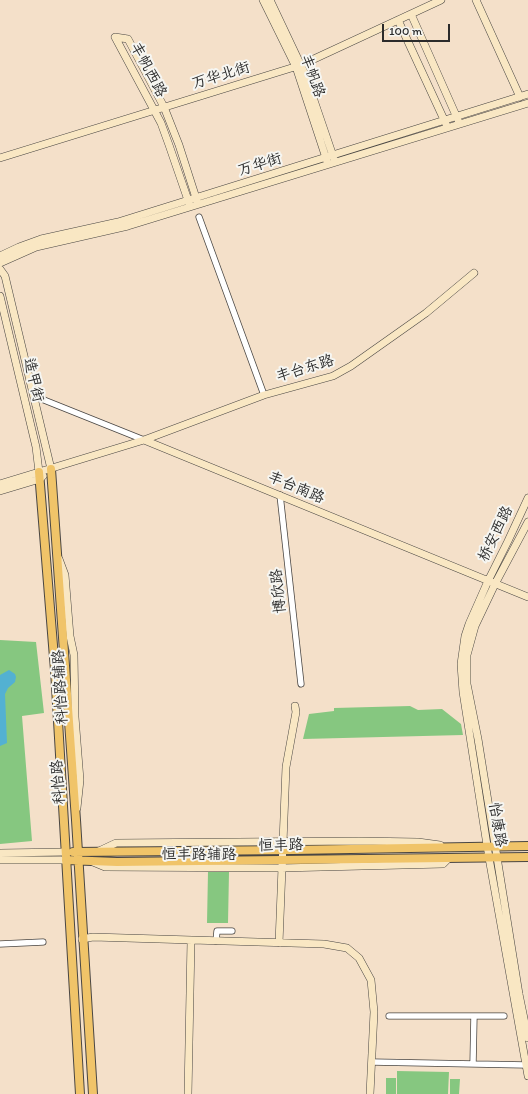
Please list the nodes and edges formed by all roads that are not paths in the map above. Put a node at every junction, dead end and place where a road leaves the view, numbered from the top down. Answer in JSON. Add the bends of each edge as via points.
{"nodes":[{"id":1,"x":263,"y":0,"type":"edge"},
{"id":2,"x":270,"y":0,"type":"edge"},
{"id":3,"x":441,"y":0,"type":"edge"},
{"id":4,"x":476,"y":0,"type":"edge"},
{"id":5,"x":411,"y":14,"type":"junction"},
{"id":6,"x":398,"y":20,"type":"junction"},
{"id":7,"x":298,"y":66,"type":"junction"},
{"id":8,"x":528,"y":94,"type":"edge"},
{"id":9,"x":520,"y":97,"type":"junction"},
{"id":10,"x":528,"y":103,"type":"edge"},
{"id":11,"x":164,"y":107,"type":"junction"},
{"id":12,"x":154,"y":110,"type":"junction"},
{"id":13,"x":456,"y":116,"type":"junction"},
{"id":14,"x":444,"y":120,"type":"junction"},
{"id":15,"x":460,"y":124,"type":"junction"},
{"id":16,"x":448,"y":128,"type":"junction"},
{"id":17,"x":0,"y":158,"type":"edge"},
{"id":18,"x":330,"y":160,"type":"junction"},
{"id":19,"x":196,"y":197,"type":"junction"},
{"id":20,"x":188,"y":200,"type":"junction"},
{"id":21,"x":199,"y":205,"type":"junction"},
{"id":22,"x":191,"y":208,"type":"junction"},
{"id":23,"x":199,"y":217,"type":"dead end"},
{"id":24,"x":0,"y":258,"type":"edge"},
{"id":25,"x":0,"y":263,"type":"edge"},
{"id":26,"x":0,"y":270,"type":"edge"},
{"id":27,"x":474,"y":274,"type":"dead end"},
{"id":28,"x":0,"y":296,"type":"edge"},
{"id":29,"x":264,"y":395,"type":"junction"},
{"id":30,"x":34,"y":396,"type":"junction"},
{"id":31,"x":144,"y":440,"type":"junction"},
{"id":32,"x":50,"y":469,"type":"junction"},
{"id":33,"x":40,"y":475,"type":"junction"},
{"id":34,"x":0,"y":484,"type":"edge"},
{"id":35,"x":0,"y":491,"type":"edge"},
{"id":36,"x":280,"y":495,"type":"junction"},
{"id":37,"x":528,"y":498,"type":"edge"},
{"id":38,"x":528,"y":522,"type":"edge"},
{"id":39,"x":488,"y":581,"type":"junction"},
{"id":40,"x":495,"y":584,"type":"junction"},
{"id":41,"x":528,"y":597,"type":"edge"},
{"id":42,"x":301,"y":684,"type":"dead end"},
{"id":43,"x":295,"y":706,"type":"dead end"},
{"id":44,"x":283,"y":846,"type":"junction"},
{"id":45,"x":487,"y":846,"type":"junction"},
{"id":46,"x":496,"y":846,"type":"junction"},
{"id":47,"x":528,"y":846,"type":"edge"},
{"id":48,"x":0,"y":854,"type":"edge"},
{"id":49,"x":66,"y":856,"type":"junction"},
{"id":50,"x":77,"y":856,"type":"junction"},
{"id":51,"x":528,"y":857,"type":"edge"},
{"id":52,"x":489,"y":858,"type":"junction"},
{"id":53,"x":497,"y":858,"type":"junction"},
{"id":54,"x":0,"y":860,"type":"edge"},
{"id":55,"x":282,"y":864,"type":"junction"},
{"id":56,"x":232,"y":932,"type":"dead end"},
{"id":57,"x":82,"y":939,"type":"junction"},
{"id":58,"x":191,"y":941,"type":"junction"},
{"id":59,"x":216,"y":941,"type":"junction"},
{"id":60,"x":43,"y":942,"type":"dead end"},
{"id":61,"x":278,"y":943,"type":"junction"},
{"id":62,"x":0,"y":944,"type":"edge"},
{"id":63,"x":389,"y":1016,"type":"dead end"},
{"id":64,"x":474,"y":1016,"type":"junction"},
{"id":65,"x":504,"y":1016,"type":"dead end"},
{"id":66,"x":528,"y":1038,"type":"edge"},
{"id":67,"x":372,"y":1062,"type":"junction"},
{"id":68,"x":473,"y":1064,"type":"junction"},
{"id":69,"x":526,"y":1065,"type":"junction"},
{"id":70,"x":528,"y":1076,"type":"edge"},
{"id":71,"x":80,"y":1094,"type":"edge"},
{"id":72,"x":93,"y":1094,"type":"edge"},
{"id":73,"x":188,"y":1094,"type":"edge"},
{"id":74,"x":370,"y":1094,"type":"edge"}],
"edges":[{"from":1,"to":7,"type":"main road","name":"丰帆路"},
{"from":2,"to":7,"type":"main road","name":"丰帆路"},
{"from":3,"to":5,"type":"main road","name":"万华北街"},
{"from":4,"to":9,"type":"main road"},
{"from":5,"to":6,"type":"main road","name":"万华北街"},
{"from":5,"to":13,"type":"main road"},
{"from":6,"to":7,"type":"main road","name":"万华北街"},
{"from":6,"to":14,"type":"main road"},
{"from":7,"to":11,"type":"main road","name":"万华北街"},
{"from":7,"to":18,"type":"main road","name":"丰帆路"},
{"from":8,"to":9,"type":"main road","name":"万华街"},
{"from":9,"to":13,"type":"main road","name":"万华街"},
{"from":10,"to":15,"type":"main road","name":"万华街"},
{"from":11,"to":12,"type":"main road","name":"万华北街"},
{"from":11,"to":12,"type":"main road","name":"丰帆西路","via":[[128,39],[115,37]]},
{"from":11,"to":19,"type":"main road","name":"丰帆西路"},
{"from":12,"to":17,"type":"main road","name":"万华北街"},
{"from":12,"to":20,"type":"main road","name":"丰帆西路"},
{"from":13,"to":14,"type":"main road","name":"万华街"},
{"from":13,"to":15,"type":"main road"},
{"from":14,"to":16,"type":"main road"},
{"from":14,"to":18,"type":"main road","name":"万华街"},
{"from":15,"to":16,"type":"main road","name":"万华街"},
{"from":16,"to":18,"type":"main road","name":"万华街"},
{"from":18,"to":19,"type":"main road","name":"万华街"},
{"from":18,"to":21,"type":"main road","name":"万华街"},
{"from":19,"to":20,"type":"main road","name":"万华街"},
{"from":19,"to":21,"type":"main road","name":"丰帆西路"},
{"from":20,"to":22,"type":"main road","name":"丰帆西路"},
{"from":20,"to":24,"type":"main road","name":"万华街","via":[[111,224],[29,243]]},
{"from":21,"to":22,"type":"main road","name":"万华街"},
{"from":22,"to":25,"type":"main road","name":"万华街","via":[[113,231],[36,247]]},
{"from":23,"to":29,"type":"street"},
{"from":26,"to":30,"type":"main road","name":"造甲街","via":[[5,276]]},
{"from":27,"to":29,"type":"main road","name":"丰台东路","via":[[426,313],[342,372]]},
{"from":28,"to":33,"type":"main road","name":"造甲街","via":[[36,447]]},
{"from":29,"to":31,"type":"main road","name":"丰台东路"},
{"from":30,"to":31,"type":"street","name":"造甲街"},
{"from":30,"to":32,"type":"main road","name":"造甲街"},
{"from":31,"to":32,"type":"main road"},
{"from":31,"to":36,"type":"main road","name":"丰台南路"},
{"from":32,"to":33,"type":"main road"},
{"from":32,"to":50,"type":"main road","name":"科怡路"},
{"from":33,"to":34,"type":"main road"},
{"from":33,"to":35,"type":"main road"},
{"from":33,"to":49,"type":"main road","name":"科怡路"},
{"from":36,"to":39,"type":"main road","name":"丰台南路"},
{"from":36,"to":42,"type":"street","name":"博欣路"},
{"from":37,"to":39,"type":"main road","name":"桥安西路"},
{"from":38,"to":40,"type":"main road","name":"桥安西路"},
{"from":39,"to":40,"type":"main road","name":"丰台南路"},
{"from":39,"to":45,"type":"main road","name":"怡康路","via":[[465,636],[461,664]]},
{"from":40,"to":41,"type":"main road","name":"丰台南路"},
{"from":40,"to":46,"type":"main road","name":"怡康路","via":[[470,640],[467,684]]},
{"from":43,"to":44,"type":"main road","via":[[286,767]]},
{"from":44,"to":45,"type":"main road","name":"恒丰路"},
{"from":44,"to":50,"type":"main road","name":"恒丰路","via":[[97,852]]},
{"from":44,"to":55,"type":"main road"},
{"from":45,"to":46,"type":"main road","name":"恒丰路"},
{"from":45,"to":52,"type":"main road","name":"怡康路"},
{"from":46,"to":47,"type":"main road","name":"恒丰路"},
{"from":46,"to":53,"type":"main road","name":"怡康路"},
{"from":48,"to":49,"type":"main road"},
{"from":49,"to":50,"type":"main road","name":"恒丰路"},
{"from":49,"to":54,"type":"main road"},
{"from":49,"to":71,"type":"main road","name":"科怡路"},
{"from":50,"to":55,"type":"main road","name":"恒丰路","via":[[93,862]]},
{"from":50,"to":57,"type":"main road","name":"科怡路"},
{"from":51,"to":53,"type":"main road","name":"恒丰路"},
{"from":52,"to":53,"type":"main road","name":"恒丰路"},
{"from":52,"to":55,"type":"main road","name":"恒丰路"},
{"from":52,"to":69,"type":"main road","name":"怡康路"},
{"from":53,"to":66,"type":"main road","name":"怡康路"},
{"from":55,"to":61,"type":"main road"},
{"from":56,"to":59,"type":"street","via":[[216,931]]},
{"from":57,"to":58,"type":"main road","via":[[93,937]]},
{"from":57,"to":72,"type":"main road","name":"科怡路"},
{"from":58,"to":59,"type":"main road"},
{"from":58,"to":73,"type":"main road"},
{"from":59,"to":61,"type":"main road"},
{"from":60,"to":62,"type":"street"},
{"from":61,"to":67,"type":"main road","via":[[324,944],[347,948],[359,958],[371,980],[374,1012]]},
{"from":63,"to":64,"type":"street"},
{"from":64,"to":65,"type":"street"},
{"from":64,"to":68,"type":"street"},
{"from":67,"to":68,"type":"street"},
{"from":67,"to":74,"type":"main road"},
{"from":68,"to":69,"type":"street"},
{"from":69,"to":70,"type":"main road","name":"怡康路"}]}
